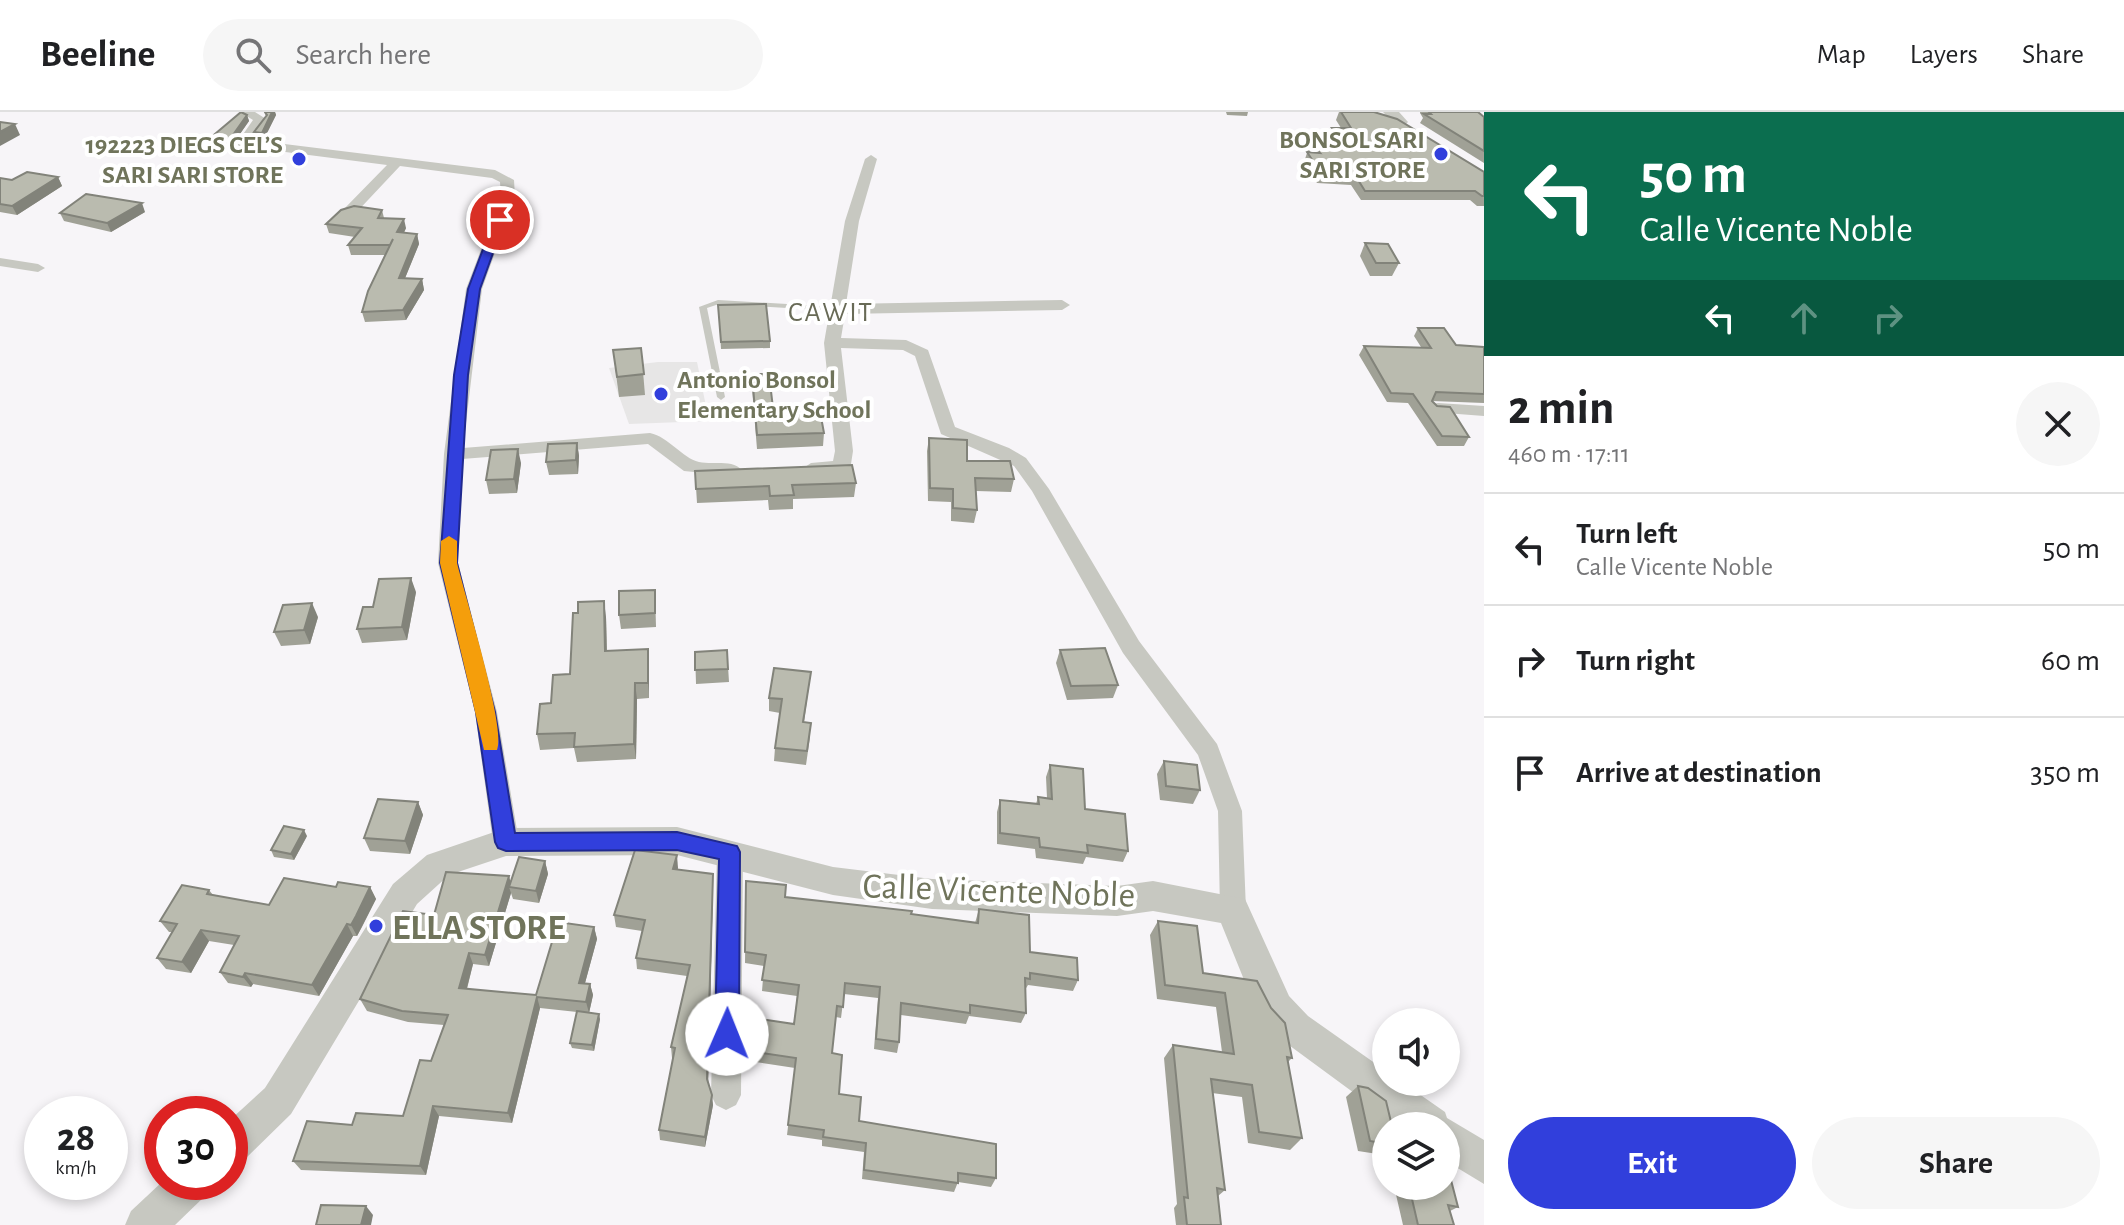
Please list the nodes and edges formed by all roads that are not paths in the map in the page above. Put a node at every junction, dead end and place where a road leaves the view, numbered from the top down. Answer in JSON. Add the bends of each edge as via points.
{"nodes":[{"id":1,"x":246,"y":112,"type":"edge"},
{"id":2,"x":871,"y":159,"type":"dead end"},
{"id":3,"x":397,"y":162,"type":"junction"},
{"id":4,"x":347,"y":214,"type":"edge"},
{"id":5,"x":0,"y":262,"type":"edge"},
{"id":6,"x":38,"y":268,"type":"dead end"},
{"id":7,"x":1062,"y":305,"type":"dead end"},
{"id":8,"x":837,"y":309,"type":"junction"},
{"id":9,"x":832,"y":343,"type":"junction"},
{"id":10,"x":721,"y":397,"type":"dead end"},
{"id":11,"x":1438,"y":408,"type":"edge"},
{"id":12,"x":1484,"y":411,"type":"edge"},
{"id":13,"x":453,"y":454,"type":"junction"},
{"id":14,"x":790,"y":469,"type":"edge"},
{"id":15,"x":746,"y":470,"type":"edge"},
{"id":16,"x":506,"y":842,"type":"junction"},
{"id":17,"x":730,"y":852,"type":"junction"},
{"id":18,"x":1233,"y":910,"type":"junction"},
{"id":19,"x":726,"y":1095,"type":"dead end"},
{"id":20,"x":1412,"y":1112,"type":"edge"},
{"id":21,"x":248,"y":1129,"type":"edge"},
{"id":22,"x":1460,"y":1147,"type":"edge"},
{"id":23,"x":1484,"y":1164,"type":"edge"},
{"id":24,"x":172,"y":1200,"type":"edge"},
{"id":25,"x":145,"y":1225,"type":"edge"}],
"edges":[{"from":1,"to":3,"type":"street","via":[[260,119],[243,143]]},
{"from":2,"to":8,"type":"street","via":[[852,221]]},
{"from":3,"to":4,"type":"street"},
{"from":3,"to":13,"type":"street","via":[[507,180],[508,197],[474,289]]},
{"from":5,"to":6,"type":"street"},
{"from":7,"to":8,"type":"street"},
{"from":8,"to":9,"type":"street"},
{"from":8,"to":10,"type":"lane","via":[[706,304]]},
{"from":9,"to":14,"type":"street","via":[[842,464],[834,469]]},
{"from":9,"to":18,"type":"street","via":[[906,345],[922,353],[947,430],[1020,462],[1040,489],[1131,647],[1209,751],[1230,811]]},
{"from":11,"to":12,"type":"street"},
{"from":13,"to":15,"type":"street","via":[[650,438],[691,467]]},
{"from":13,"to":16,"type":"street","via":[[448,563],[486,712]]},
{"from":16,"to":17,"type":"street","name":"Calle Vicente Noble","via":[[677,841]]},
{"from":16,"to":21,"type":"street","name":"Calle Vicente Noble","via":[[438,865],[405,894],[278,1101]]},
{"from":17,"to":18,"type":"street","name":"Calle Vicente Noble","via":[[833,881],[932,894],[1117,901],[1153,896]]},
{"from":17,"to":19,"type":"street"},
{"from":18,"to":20,"type":"street","via":[[1276,1008],[1295,1028]]},
{"from":22,"to":23,"type":"street"},
{"from":24,"to":25,"type":"street"}]}
